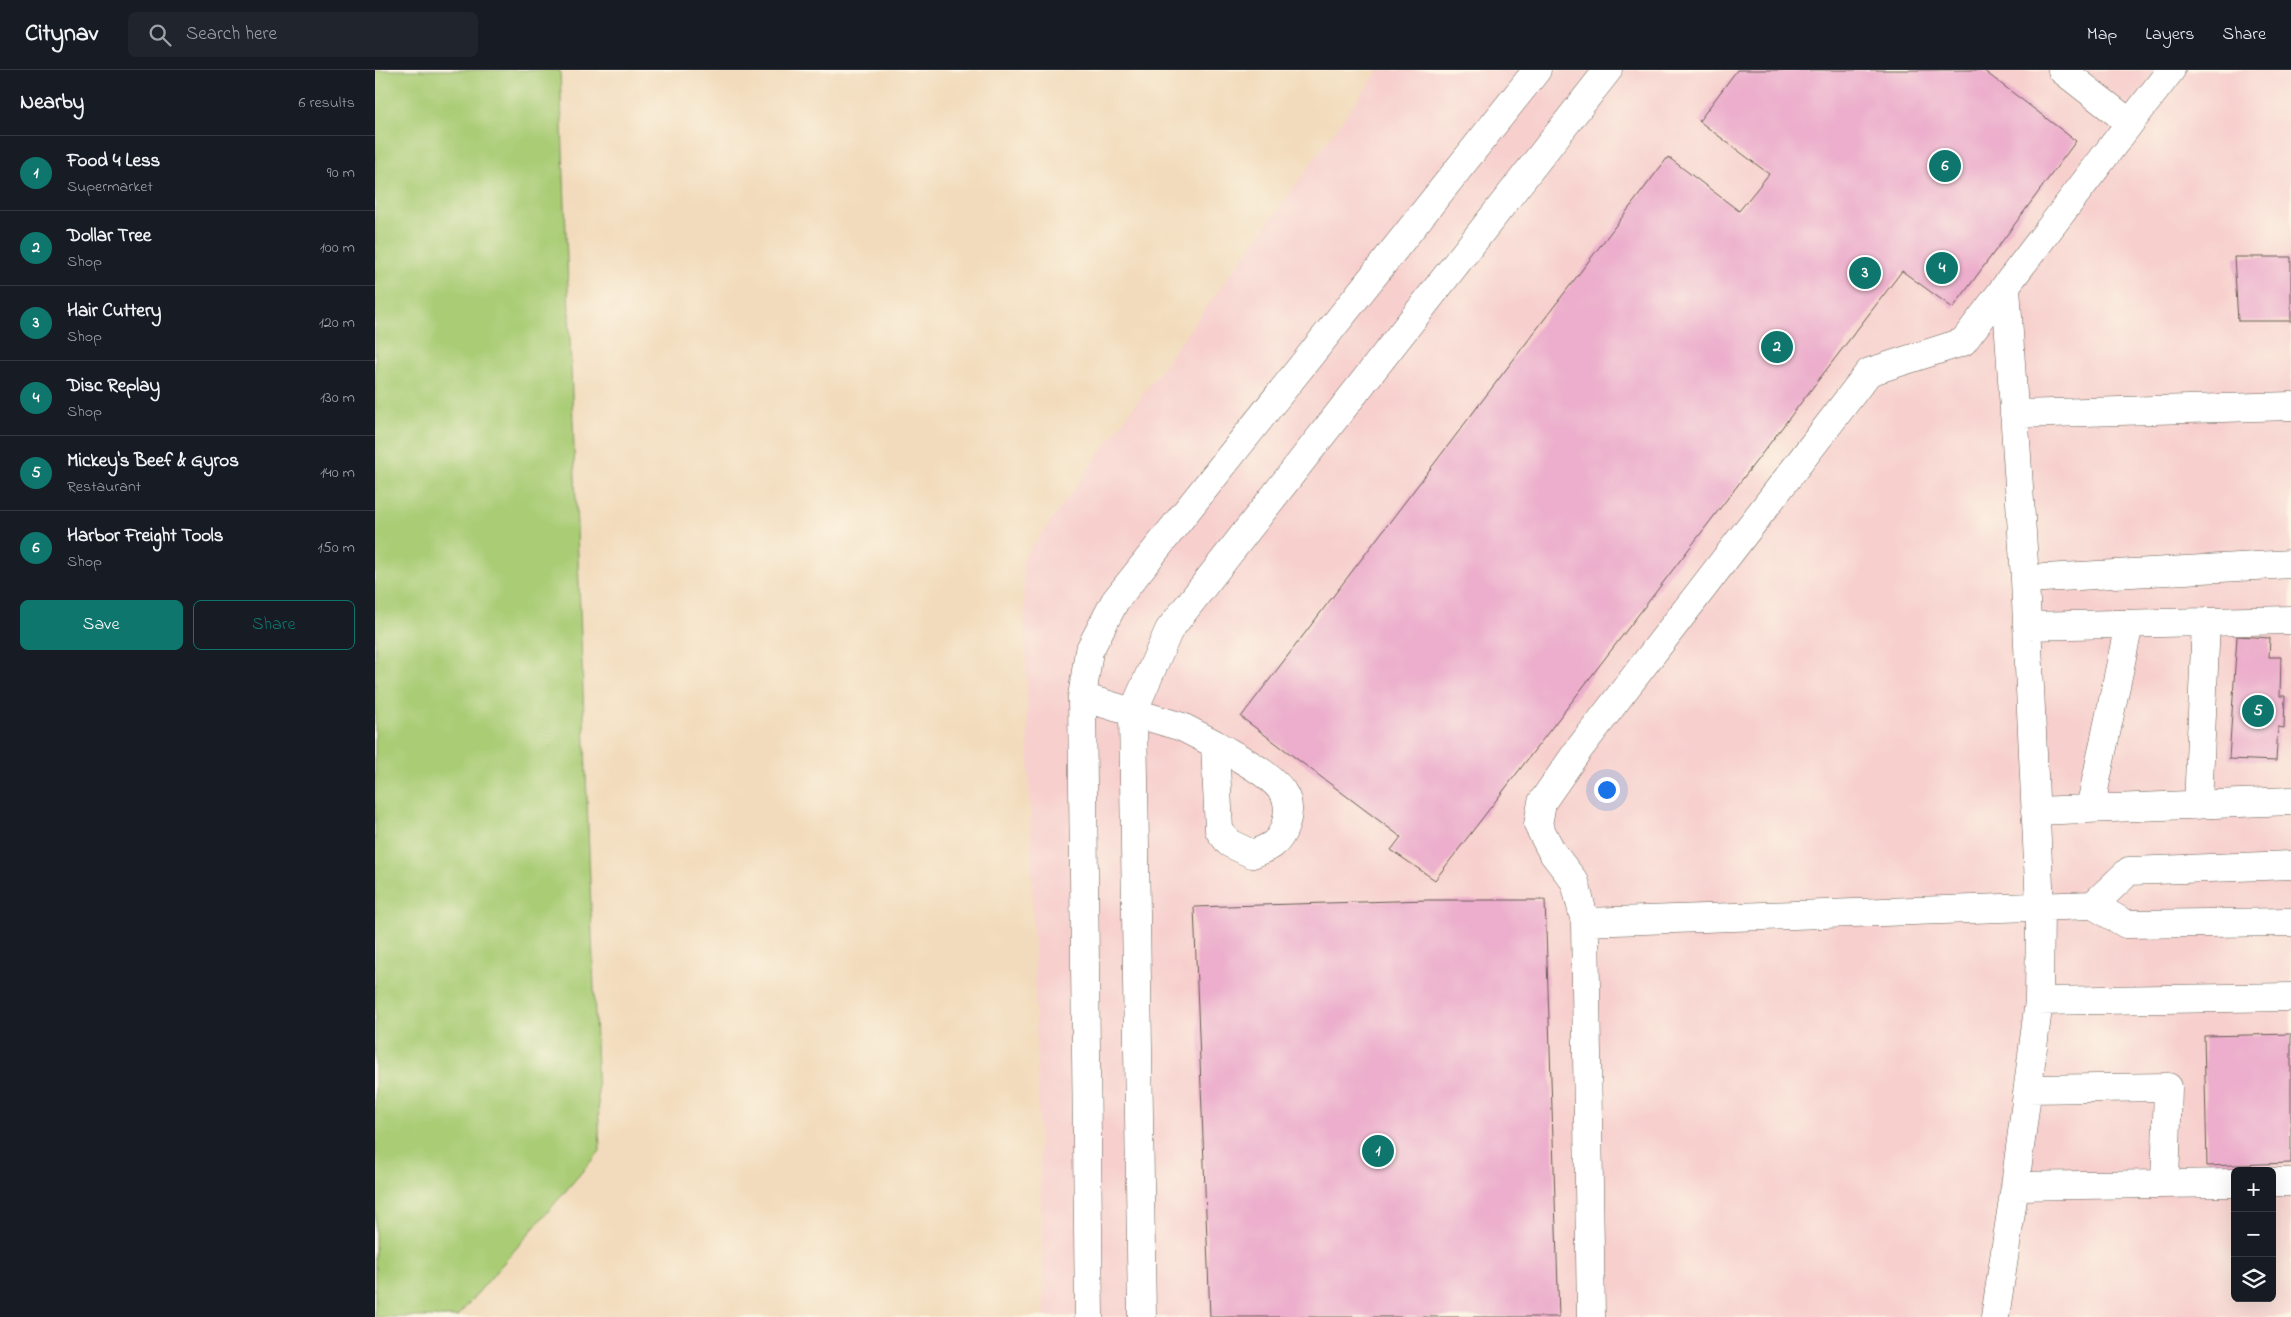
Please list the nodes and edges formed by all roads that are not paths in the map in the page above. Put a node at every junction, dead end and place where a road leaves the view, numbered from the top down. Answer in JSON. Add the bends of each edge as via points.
{"nodes":[{"id":1,"x":1537,"y":70,"type":"edge"},
{"id":2,"x":1608,"y":70,"type":"edge"},
{"id":3,"x":2063,"y":70,"type":"edge"},
{"id":4,"x":2171,"y":70,"type":"edge"},
{"id":5,"x":2130,"y":123,"type":"junction"},
{"id":6,"x":2006,"y":287,"type":"junction"},
{"id":7,"x":2291,"y":406,"type":"edge"},
{"id":8,"x":2014,"y":414,"type":"junction"},
{"id":9,"x":2291,"y":564,"type":"edge"},
{"id":10,"x":2025,"y":579,"type":"junction"},
{"id":11,"x":2291,"y":620,"type":"edge"},
{"id":12,"x":2206,"y":622,"type":"junction"},
{"id":13,"x":2129,"y":624,"type":"junction"},
{"id":14,"x":2027,"y":626,"type":"junction"},
{"id":15,"x":1082,"y":697,"type":"junction"},
{"id":16,"x":1133,"y":712,"type":"junction"},
{"id":17,"x":1215,"y":744,"type":"dead end"},
{"id":18,"x":2291,"y":801,"type":"edge"},
{"id":19,"x":2198,"y":805,"type":"junction"},
{"id":20,"x":2090,"y":809,"type":"junction"},
{"id":21,"x":2035,"y":811,"type":"junction"},
{"id":22,"x":2291,"y":865,"type":"edge"},
{"id":23,"x":2093,"y":905,"type":"junction"},
{"id":24,"x":2040,"y":906,"type":"junction"},
{"id":25,"x":1585,"y":922,"type":"junction"},
{"id":26,"x":2291,"y":922,"type":"edge"},
{"id":27,"x":2291,"y":997,"type":"edge"},
{"id":28,"x":2039,"y":1001,"type":"junction"},
{"id":29,"x":2028,"y":1089,"type":"junction"},
{"id":30,"x":2276,"y":1182,"type":"edge"},
{"id":31,"x":2291,"y":1182,"type":"edge"},
{"id":32,"x":2231,"y":1183,"type":"edge"},
{"id":33,"x":2165,"y":1184,"type":"junction"},
{"id":34,"x":2015,"y":1186,"type":"junction"},
{"id":35,"x":1089,"y":1317,"type":"edge"},
{"id":36,"x":1142,"y":1317,"type":"edge"},
{"id":37,"x":1591,"y":1317,"type":"edge"},
{"id":38,"x":1995,"y":1317,"type":"edge"}],
"edges":[{"from":1,"to":15,"type":"lane","via":[[1115,601],[1089,651]]},
{"from":2,"to":16,"type":"lane","via":[[1169,630]]},
{"from":3,"to":5,"type":"lane"},
{"from":4,"to":5,"type":"lane"},
{"from":5,"to":6,"type":"lane"},
{"from":6,"to":8,"type":"lane"},
{"from":6,"to":25,"type":"lane","via":[[1963,342],[1869,372],[1579,749],[1542,802],[1539,825],[1552,852],[1575,882]]},
{"from":7,"to":8,"type":"lane"},
{"from":8,"to":10,"type":"lane"},
{"from":9,"to":10,"type":"lane"},
{"from":10,"to":14,"type":"lane"},
{"from":11,"to":12,"type":"lane"},
{"from":12,"to":13,"type":"lane"},
{"from":12,"to":19,"type":"lane"},
{"from":13,"to":14,"type":"lane"},
{"from":13,"to":20,"type":"lane"},
{"from":14,"to":21,"type":"lane"},
{"from":15,"to":16,"type":"lane"},
{"from":15,"to":35,"type":"lane"},
{"from":16,"to":17,"type":"lane","via":[[1182,727]]},
{"from":16,"to":36,"type":"lane"},
{"from":18,"to":19,"type":"lane"},
{"from":19,"to":20,"type":"lane"},
{"from":20,"to":21,"type":"lane"},
{"from":21,"to":24,"type":"lane"},
{"from":22,"to":23,"type":"lane","via":[[2129,871]]},
{"from":23,"to":24,"type":"lane"},
{"from":23,"to":26,"type":"lane","via":[[2126,924]]},
{"from":24,"to":25,"type":"lane"},
{"from":24,"to":28,"type":"lane"},
{"from":25,"to":37,"type":"lane"},
{"from":27,"to":28,"type":"lane"},
{"from":28,"to":29,"type":"lane"},
{"from":29,"to":33,"type":"lane","via":[[2168,1087]]},
{"from":29,"to":34,"type":"lane"},
{"from":30,"to":31,"type":"lane"},
{"from":32,"to":33,"type":"lane"},
{"from":33,"to":34,"type":"lane"},
{"from":34,"to":38,"type":"lane"}]}
